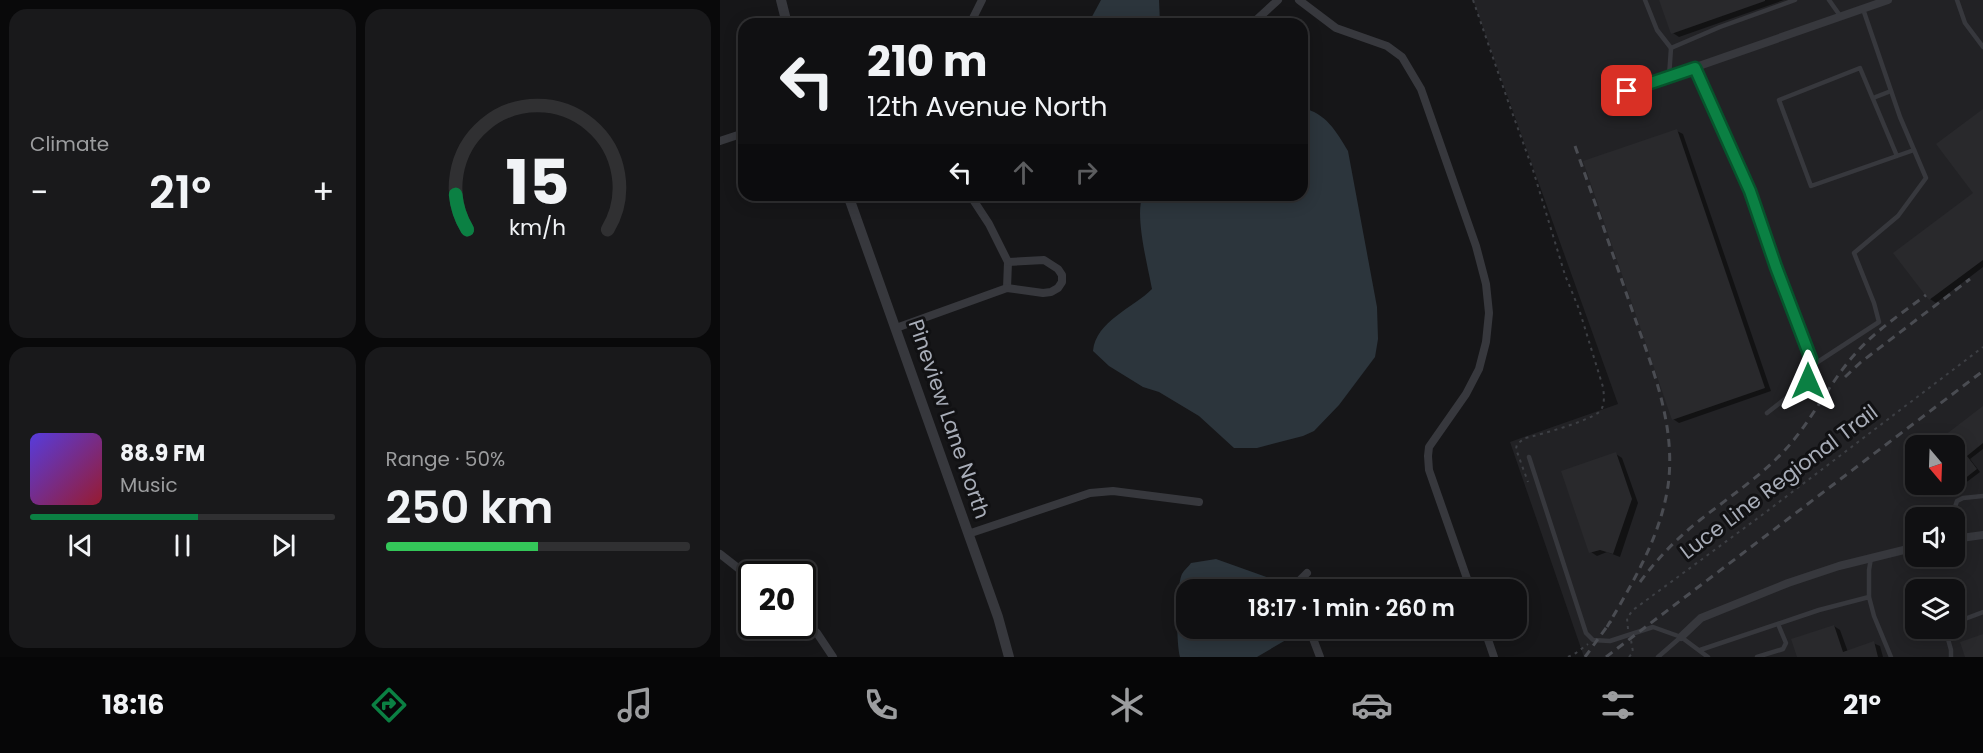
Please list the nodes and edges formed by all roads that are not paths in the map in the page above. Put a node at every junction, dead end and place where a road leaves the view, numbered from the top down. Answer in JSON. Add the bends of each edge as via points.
{"nodes":[{"id":1,"x":781,"y":0,"type":"edge"},
{"id":2,"x":982,"y":0,"type":"edge"},
{"id":3,"x":1278,"y":0,"type":"edge"},
{"id":4,"x":1299,"y":0,"type":"edge"},
{"id":5,"x":1645,"y":0,"type":"edge"},
{"id":6,"x":1795,"y":0,"type":"edge"},
{"id":7,"x":1829,"y":0,"type":"edge"},
{"id":8,"x":1888,"y":0,"type":"edge"},
{"id":9,"x":1957,"y":0,"type":"edge"},
{"id":10,"x":1863,"y":9,"type":"junction"},
{"id":11,"x":1841,"y":17,"type":"junction"},
{"id":12,"x":786,"y":18,"type":"edge"},
{"id":13,"x":973,"y":18,"type":"edge"},
{"id":14,"x":1258,"y":18,"type":"edge"},
{"id":15,"x":1983,"y":47,"type":"edge"},
{"id":16,"x":1671,"y":48,"type":"junction"},
{"id":17,"x":1695,"y":68,"type":"junction"},
{"id":18,"x":1669,"y":77,"type":"junction"},
{"id":19,"x":1627,"y":91,"type":"dead end"},
{"id":20,"x":1891,"y":91,"type":"junction"},
{"id":21,"x":1873,"y":98,"type":"junction"},
{"id":22,"x":738,"y":135,"type":"edge"},
{"id":23,"x":720,"y":141,"type":"edge"},
{"id":24,"x":1914,"y":150,"type":"junction"},
{"id":25,"x":1897,"y":156,"type":"junction"},
{"id":26,"x":850,"y":201,"type":"edge"},
{"id":27,"x":974,"y":201,"type":"edge"},
{"id":28,"x":1008,"y":261,"type":"junction"},
{"id":29,"x":1007,"y":288,"type":"junction"},
{"id":30,"x":896,"y":328,"type":"junction"},
{"id":31,"x":1810,"y":367,"type":"junction"},
{"id":32,"x":1767,"y":413,"type":"dead end"},
{"id":33,"x":1529,"y":457,"type":"dead end"},
{"id":34,"x":1983,"y":496,"type":"edge"},
{"id":35,"x":1199,"y":502,"type":"dead end"},
{"id":36,"x":1955,"y":507,"type":"edge"},
{"id":37,"x":968,"y":534,"type":"junction"},
{"id":38,"x":1983,"y":535,"type":"edge"},
{"id":39,"x":1965,"y":537,"type":"edge"},
{"id":40,"x":1905,"y":550,"type":"edge"},
{"id":41,"x":720,"y":554,"type":"edge"},
{"id":42,"x":1871,"y":558,"type":"junction"},
{"id":43,"x":738,"y":568,"type":"edge"},
{"id":44,"x":1307,"y":573,"type":"dead end"},
{"id":45,"x":1301,"y":579,"type":"edge"},
{"id":46,"x":1467,"y":579,"type":"edge"},
{"id":47,"x":1869,"y":597,"type":"junction"},
{"id":48,"x":1983,"y":612,"type":"edge"},
{"id":49,"x":1965,"y":619,"type":"edge"},
{"id":50,"x":1778,"y":624,"type":"junction"},
{"id":51,"x":816,"y":632,"type":"edge"},
{"id":52,"x":1681,"y":637,"type":"junction"},
{"id":53,"x":1313,"y":639,"type":"edge"},
{"id":54,"x":1488,"y":639,"type":"edge"},
{"id":55,"x":1948,"y":639,"type":"edge"},
{"id":56,"x":1700,"y":650,"type":"junction"},
{"id":57,"x":833,"y":657,"type":"edge"},
{"id":58,"x":1009,"y":657,"type":"edge"},
{"id":59,"x":1320,"y":657,"type":"edge"},
{"id":60,"x":1494,"y":657,"type":"edge"},
{"id":61,"x":1658,"y":657,"type":"edge"},
{"id":62,"x":1708,"y":657,"type":"edge"},
{"id":63,"x":1757,"y":657,"type":"edge"},
{"id":64,"x":1891,"y":657,"type":"edge"},
{"id":65,"x":1951,"y":657,"type":"edge"}],
"edges":[{"from":1,"to":12,"type":"street"},
{"from":2,"to":13,"type":"street"},
{"from":3,"to":14,"type":"street"},
{"from":4,"to":46,"type":"street","via":[[1336,28],[1387,46],[1402,57],[1421,89],[1476,246],[1486,284],[1486,342],[1479,369],[1435,436],[1428,456]]},
{"from":5,"to":16,"type":"lane","via":[[1657,30]]},
{"from":6,"to":16,"type":"lane"},
{"from":7,"to":11,"type":"lane"},
{"from":8,"to":10,"type":"street"},
{"from":9,"to":15,"type":"lane","via":[[1965,22]]},
{"from":10,"to":11,"type":"street"},
{"from":10,"to":20,"type":"lane"},
{"from":11,"to":17,"type":"street"},
{"from":16,"to":18,"type":"lane"},
{"from":17,"to":18,"type":"street"},
{"from":17,"to":31,"type":"lane","via":[[1750,191],[1811,359]]},
{"from":18,"to":19,"type":"street"},
{"from":20,"to":21,"type":"lane"},
{"from":20,"to":24,"type":"lane"},
{"from":21,"to":25,"type":"lane"},
{"from":21,"to":25,"type":"lane","via":[[1860,68],[1779,100],[1811,186]]},
{"from":22,"to":23,"type":"street"},
{"from":24,"to":25,"type":"lane"},
{"from":24,"to":31,"type":"lane","via":[[1926,178],[1898,216],[1854,253],[1879,322]]},
{"from":26,"to":30,"type":"street","name":"Pineview Lane North"},
{"from":27,"to":28,"type":"street"},
{"from":28,"to":29,"type":"street"},
{"from":28,"to":29,"type":"street","via":[[1044,260],[1058,269],[1062,282],[1058,288],[1043,293]]},
{"from":29,"to":30,"type":"street"},
{"from":30,"to":37,"type":"street","name":"Pineview Lane North"},
{"from":31,"to":32,"type":"lane","via":[[1808,381]]},
{"from":33,"to":52,"type":"lane","via":[[1587,633],[1593,640],[1610,641],[1653,627]]},
{"from":34,"to":36,"type":"lane","via":[[1963,498]]},
{"from":35,"to":37,"type":"street","via":[[1113,491],[1090,493]]},
{"from":37,"to":58,"type":"street","name":"Pineview Lane North"},
{"from":38,"to":39,"type":"street"},
{"from":40,"to":42,"type":"street"},
{"from":41,"to":43,"type":"street"},
{"from":42,"to":47,"type":"lane"},
{"from":42,"to":52,"type":"street","via":[[1788,584],[1701,618]]},
{"from":44,"to":45,"type":"street"},
{"from":47,"to":50,"type":"lane"},
{"from":47,"to":64,"type":"lane"},
{"from":48,"to":49,"type":"lane"},
{"from":50,"to":56,"type":"lane"},
{"from":50,"to":63,"type":"lane","via":[[1786,643],[1783,649]]},
{"from":51,"to":57,"type":"street"},
{"from":52,"to":56,"type":"lane"},
{"from":52,"to":61,"type":"lane"},
{"from":53,"to":59,"type":"street"},
{"from":54,"to":60,"type":"street"},
{"from":55,"to":65,"type":"lane"},
{"from":56,"to":62,"type":"lane"}]}
